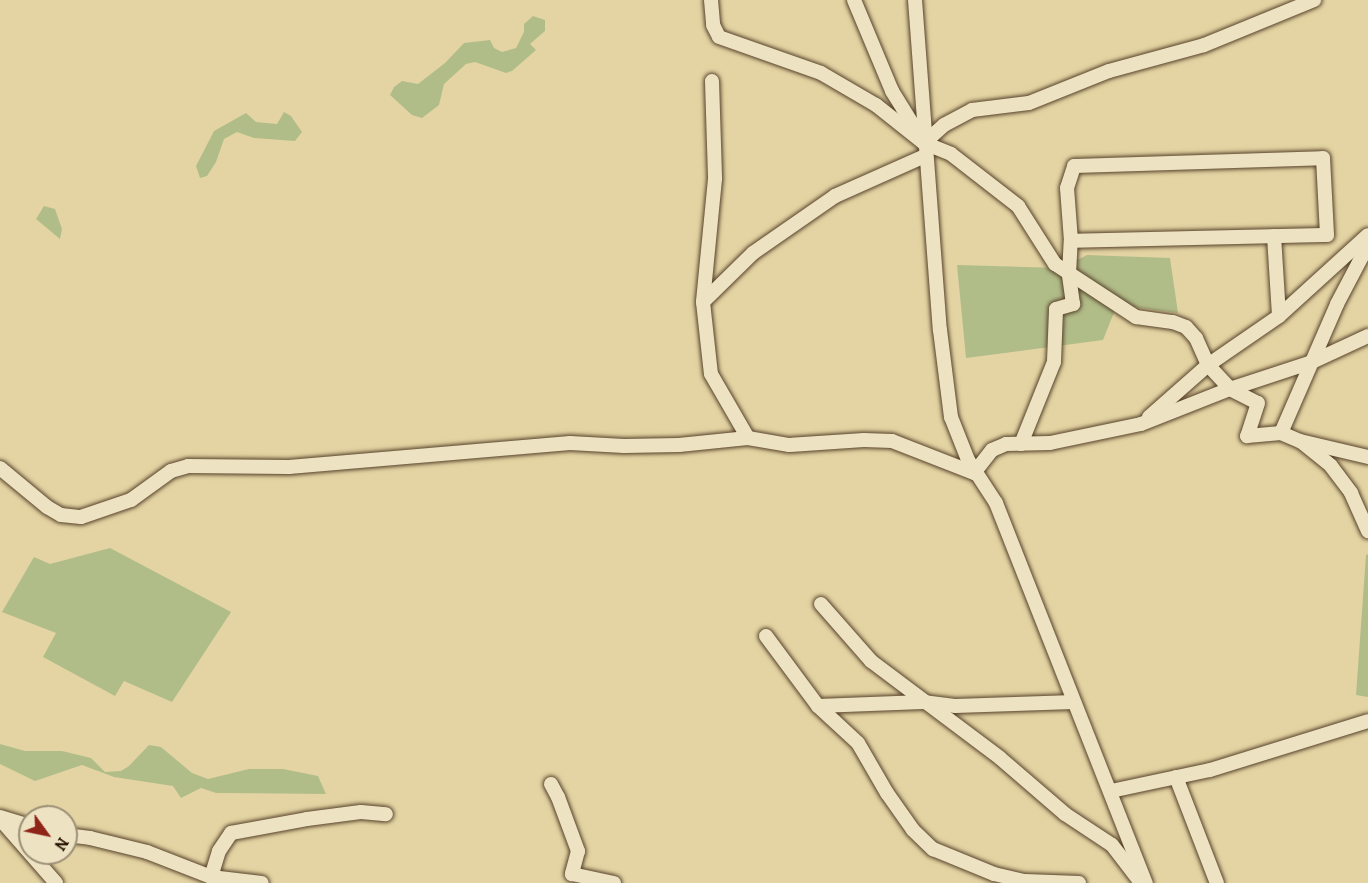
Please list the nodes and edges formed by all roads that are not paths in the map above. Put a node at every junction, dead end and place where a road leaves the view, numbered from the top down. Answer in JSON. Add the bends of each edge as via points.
{"nodes":[{"id":1,"x":711,"y":0,"type":"edge"},
{"id":2,"x":855,"y":0,"type":"edge"},
{"id":3,"x":915,"y":0,"type":"edge"},
{"id":4,"x":1314,"y":0,"type":"edge"},
{"id":5,"x":712,"y":81,"type":"dead end"},
{"id":6,"x":925,"y":149,"type":"junction"},
{"id":7,"x":1368,"y":235,"type":"edge"},
{"id":8,"x":1274,"y":236,"type":"junction"},
{"id":9,"x":1071,"y":241,"type":"junction"},
{"id":10,"x":1368,"y":245,"type":"edge"},
{"id":11,"x":1069,"y":274,"type":"junction"},
{"id":12,"x":703,"y":302,"type":"junction"},
{"id":13,"x":1279,"y":316,"type":"junction"},
{"id":14,"x":1368,"y":336,"type":"edge"},
{"id":15,"x":1312,"y":362,"type":"junction"},
{"id":16,"x":1208,"y":365,"type":"junction"},
{"id":17,"x":1230,"y":389,"type":"junction"},
{"id":18,"x":1141,"y":424,"type":"junction"},
{"id":19,"x":1281,"y":432,"type":"junction"},
{"id":20,"x":748,"y":438,"type":"junction"},
{"id":21,"x":1300,"y":441,"type":"junction"},
{"id":22,"x":1021,"y":444,"type":"junction"},
{"id":23,"x":1368,"y":457,"type":"edge"},
{"id":24,"x":0,"y":468,"type":"edge"},
{"id":25,"x":974,"y":472,"type":"junction"},
{"id":26,"x":1368,"y":531,"type":"edge"},
{"id":27,"x":820,"y":604,"type":"dead end"},
{"id":28,"x":766,"y":636,"type":"dead end"},
{"id":29,"x":923,"y":702,"type":"junction"},
{"id":30,"x":1074,"y":702,"type":"junction"},
{"id":31,"x":818,"y":706,"type":"junction"},
{"id":32,"x":1368,"y":721,"type":"edge"},
{"id":33,"x":1176,"y":777,"type":"junction"},
{"id":34,"x":551,"y":784,"type":"dead end"},
{"id":35,"x":1111,"y":791,"type":"junction"},
{"id":36,"x":386,"y":814,"type":"dead end"},
{"id":37,"x":0,"y":818,"type":"edge"},
{"id":38,"x":18,"y":823,"type":"edge"},
{"id":39,"x":78,"y":836,"type":"edge"},
{"id":40,"x":210,"y":877,"type":"junction"},
{"id":41,"x":996,"y":879,"type":"edge"},
{"id":42,"x":56,"y":883,"type":"edge"},
{"id":43,"x":262,"y":883,"type":"edge"},
{"id":44,"x":614,"y":883,"type":"edge"},
{"id":45,"x":1079,"y":883,"type":"edge"},
{"id":46,"x":1144,"y":883,"type":"edge"},
{"id":47,"x":1216,"y":883,"type":"edge"}],
"edges":[{"from":1,"to":6,"type":"street","via":[[713,25],[719,36],[821,73],[876,105]]},
{"from":2,"to":6,"type":"street","via":[[892,91]]},
{"from":3,"to":6,"type":"street"},
{"from":4,"to":6,"type":"street","via":[[1203,45],[1109,71],[1029,103],[972,110],[944,125]]},
{"from":5,"to":12,"type":"street","via":[[715,179]]},
{"from":6,"to":11,"type":"street","via":[[951,154],[1018,206],[1055,264]]},
{"from":6,"to":12,"type":"street","via":[[835,196],[753,253]]},
{"from":6,"to":25,"type":"street","via":[[945,380],[959,443]]},
{"from":7,"to":13,"type":"street"},
{"from":8,"to":9,"type":"street"},
{"from":8,"to":9,"type":"street","via":[[1327,235],[1323,158],[1074,166],[1067,188]]},
{"from":8,"to":13,"type":"street"},
{"from":9,"to":11,"type":"street"},
{"from":10,"to":15,"type":"street"},
{"from":11,"to":16,"type":"street","via":[[1136,317],[1186,327],[1196,338]]},
{"from":11,"to":22,"type":"street","via":[[1073,304],[1056,309],[1054,362]]},
{"from":12,"to":20,"type":"street","via":[[711,374]]},
{"from":13,"to":16,"type":"street"},
{"from":14,"to":15,"type":"street"},
{"from":15,"to":17,"type":"street"},
{"from":15,"to":19,"type":"street"},
{"from":16,"to":17,"type":"street"},
{"from":16,"to":18,"type":"street"},
{"from":17,"to":18,"type":"street"},
{"from":17,"to":19,"type":"street","via":[[1258,403],[1247,436]]},
{"from":18,"to":22,"type":"street","via":[[1050,443]]},
{"from":19,"to":21,"type":"street"},
{"from":20,"to":24,"type":"street","via":[[679,445],[570,443],[289,467],[188,466],[171,471],[131,500],[81,517],[61,515],[47,507]]},
{"from":20,"to":25,"type":"street","via":[[789,445],[892,441]]},
{"from":21,"to":23,"type":"street"},
{"from":21,"to":26,"type":"street","via":[[1331,466],[1351,493]]},
{"from":22,"to":25,"type":"street","via":[[1006,444],[992,450]]},
{"from":25,"to":30,"type":"street","via":[[996,503]]},
{"from":27,"to":29,"type":"street","via":[[870,661]]},
{"from":28,"to":31,"type":"street"},
{"from":29,"to":30,"type":"street","via":[[955,706]]},
{"from":29,"to":31,"type":"street"},
{"from":29,"to":46,"type":"street","via":[[1000,758],[1065,814],[1112,845]]},
{"from":30,"to":35,"type":"street"},
{"from":31,"to":41,"type":"street","via":[[858,743],[913,830],[933,849]]},
{"from":32,"to":33,"type":"street"},
{"from":33,"to":35,"type":"street"},
{"from":33,"to":47,"type":"street"},
{"from":34,"to":44,"type":"street","via":[[578,851],[572,874]]},
{"from":35,"to":46,"type":"street"},
{"from":36,"to":40,"type":"street","via":[[361,812],[231,833],[219,851]]},
{"from":37,"to":38,"type":"street"},
{"from":37,"to":42,"type":"street"},
{"from":39,"to":40,"type":"street","via":[[147,852]]},
{"from":40,"to":43,"type":"street"},
{"from":41,"to":45,"type":"street"}]}
